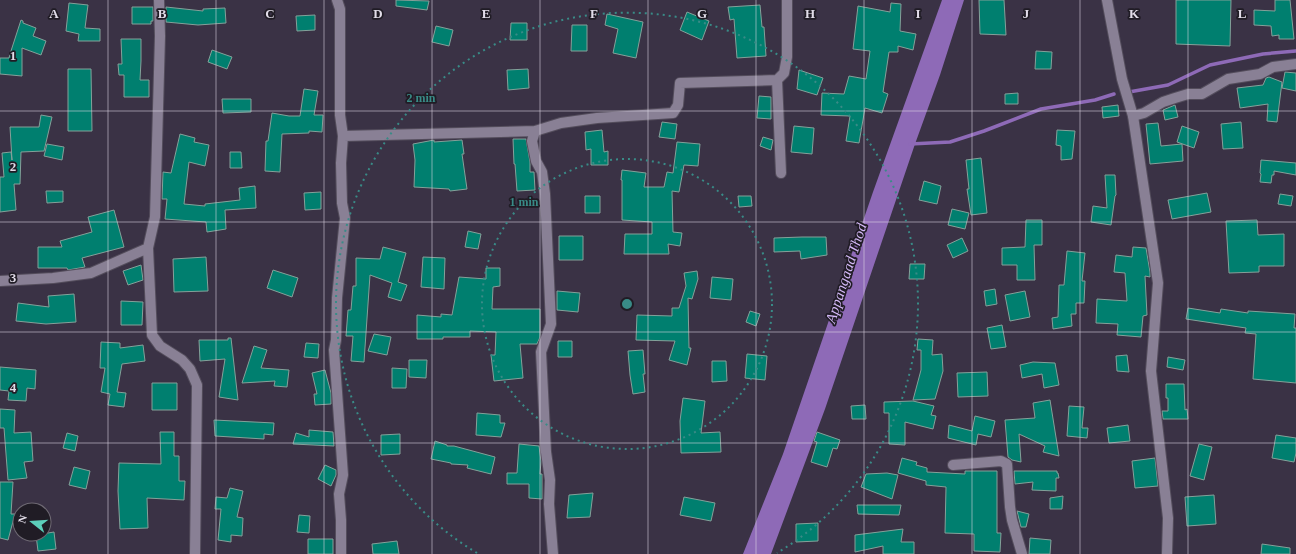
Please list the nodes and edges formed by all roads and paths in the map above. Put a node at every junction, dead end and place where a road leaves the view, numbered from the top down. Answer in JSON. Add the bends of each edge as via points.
{"nodes":[{"id":1,"x":158,"y":0,"type":"edge"},
{"id":2,"x":337,"y":0,"type":"edge"},
{"id":3,"x":787,"y":0,"type":"edge"},
{"id":4,"x":1107,"y":0,"type":"edge"},
{"id":5,"x":1296,"y":64,"type":"edge"},
{"id":6,"x":778,"y":80,"type":"junction"},
{"id":7,"x":1133,"y":116,"type":"junction"},
{"id":8,"x":534,"y":132,"type":"junction"},
{"id":9,"x":343,"y":136,"type":"junction"},
{"id":10,"x":781,"y":173,"type":"dead end"},
{"id":11,"x":148,"y":248,"type":"junction"},
{"id":12,"x":0,"y":281,"type":"edge"},
{"id":13,"x":953,"y":465,"type":"dead end"},
{"id":14,"x":195,"y":554,"type":"edge"},
{"id":15,"x":341,"y":554,"type":"edge"},
{"id":16,"x":553,"y":554,"type":"edge"},
{"id":17,"x":1022,"y":554,"type":"edge"},
{"id":18,"x":1167,"y":554,"type":"edge"}],
"edges":[{"from":1,"to":11,"type":"street","via":[[160,36],[155,217]]},
{"from":2,"to":9,"type":"street","via":[[340,9],[340,114]]},
{"from":3,"to":6,"type":"street","via":[[787,57],[784,74]]},
{"from":4,"to":7,"type":"street","via":[[1122,79]]},
{"from":5,"to":7,"type":"street","via":[[1273,67],[1260,74],[1228,79],[1202,94],[1188,94],[1175,98]]},
{"from":6,"to":8,"type":"street","via":[[680,83],[678,105],[673,113],[560,123]]},
{"from":6,"to":10,"type":"street"},
{"from":7,"to":18,"type":"street","via":[[1158,283],[1151,371],[1168,518]]},
{"from":8,"to":9,"type":"street"},
{"from":8,"to":16,"type":"street","via":[[532,141],[546,194],[551,324],[541,352]]},
{"from":9,"to":15,"type":"street","via":[[341,163],[345,218],[334,350],[343,475],[339,494]]},
{"from":11,"to":12,"type":"street","via":[[91,273]]},
{"from":11,"to":14,"type":"street","via":[[152,335],[160,346],[182,360],[190,369],[197,385]]},
{"from":13,"to":17,"type":"street","via":[[1001,462],[1008,464],[1012,520]]}]}
